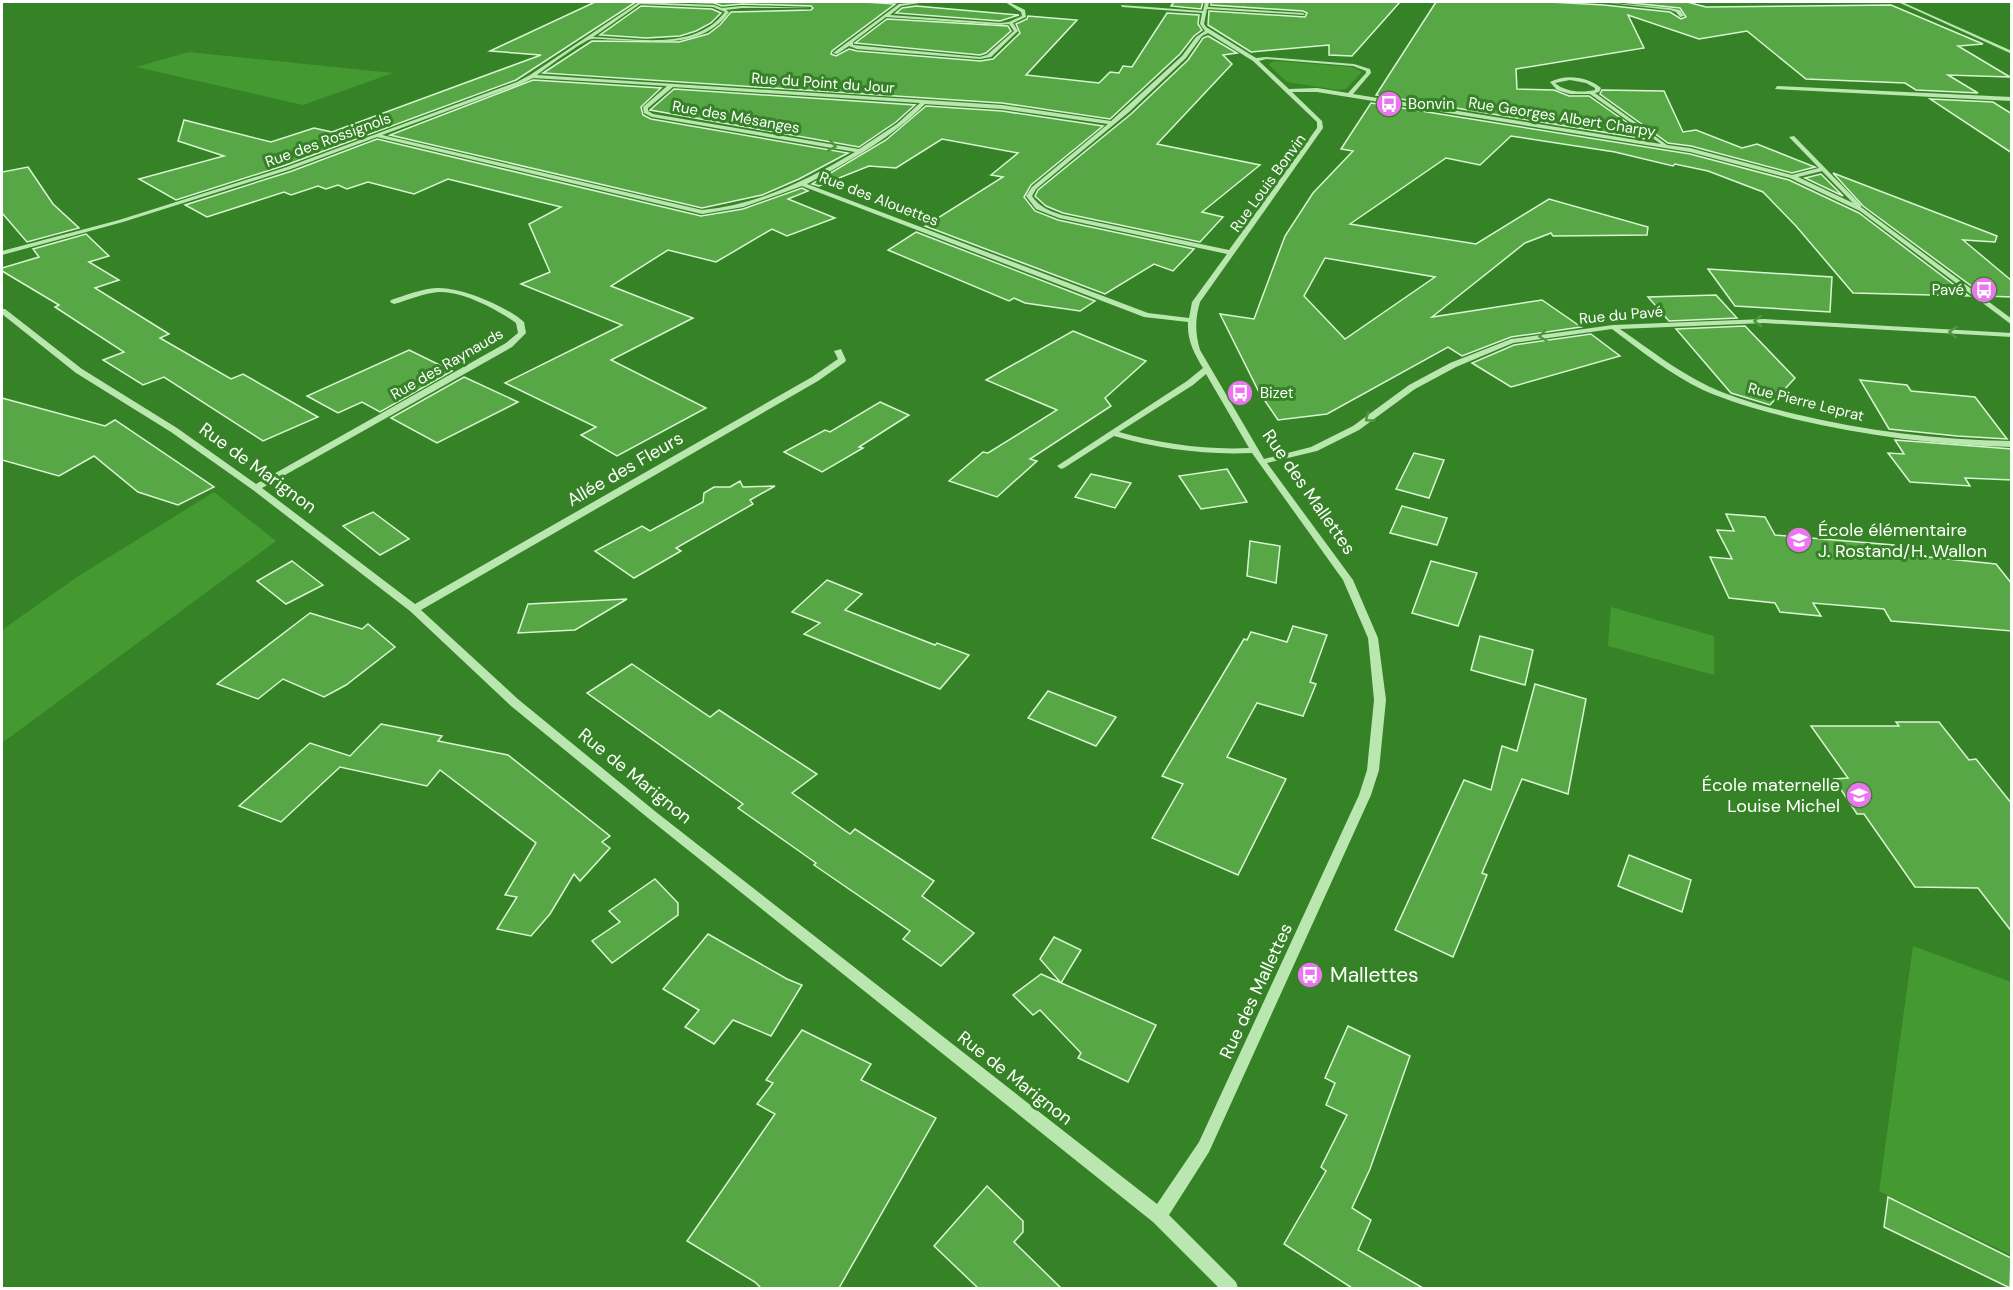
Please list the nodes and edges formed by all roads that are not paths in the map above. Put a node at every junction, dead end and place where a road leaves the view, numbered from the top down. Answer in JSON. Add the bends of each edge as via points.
{"nodes":[{"id":1,"x":640,"y":2,"type":"edge"},
{"id":2,"x":894,"y":2,"type":"edge"},
{"id":3,"x":924,"y":2,"type":"edge"},
{"id":4,"x":1007,"y":2,"type":"edge"},
{"id":5,"x":1207,"y":2,"type":"edge"},
{"id":6,"x":1603,"y":2,"type":"edge"},
{"id":7,"x":1900,"y":2,"type":"edge"},
{"id":8,"x":900,"y":5,"type":"junction"},
{"id":9,"x":1122,"y":6,"type":"dead end"},
{"id":10,"x":809,"y":8,"type":"dead end"},
{"id":11,"x":724,"y":9,"type":"junction"},
{"id":12,"x":1205,"y":10,"type":"junction"},
{"id":13,"x":1303,"y":14,"type":"dead end"},
{"id":14,"x":886,"y":16,"type":"junction"},
{"id":15,"x":1682,"y":16,"type":"dead end"},
{"id":16,"x":1010,"y":23,"type":"junction"},
{"id":17,"x":1209,"y":31,"type":"junction"},
{"id":18,"x":702,"y":34,"type":"junction"},
{"id":19,"x":588,"y":38,"type":"junction"},
{"id":20,"x":850,"y":42,"type":"junction"},
{"id":21,"x":688,"y":46,"type":"dead end"},
{"id":22,"x":835,"y":53,"type":"dead end"},
{"id":23,"x":2012,"y":53,"type":"edge"},
{"id":24,"x":1255,"y":60,"type":"junction"},
{"id":25,"x":532,"y":76,"type":"junction"},
{"id":26,"x":671,"y":86,"type":"junction"},
{"id":27,"x":1777,"y":88,"type":"dead end"},
{"id":28,"x":1287,"y":91,"type":"junction"},
{"id":29,"x":1591,"y":93,"type":"junction"},
{"id":30,"x":1349,"y":95,"type":"junction"},
{"id":31,"x":2012,"y":99,"type":"edge"},
{"id":32,"x":924,"y":102,"type":"junction"},
{"id":33,"x":1111,"y":123,"type":"junction"},
{"id":34,"x":378,"y":136,"type":"junction"},
{"id":35,"x":1792,"y":137,"type":"dead end"},
{"id":36,"x":1667,"y":146,"type":"junction"},
{"id":37,"x":860,"y":151,"type":"junction"},
{"id":38,"x":1824,"y":169,"type":"junction"},
{"id":39,"x":1792,"y":177,"type":"junction"},
{"id":40,"x":802,"y":184,"type":"junction"},
{"id":41,"x":1862,"y":210,"type":"junction"},
{"id":42,"x":2,"y":253,"type":"edge"},
{"id":43,"x":1232,"y":253,"type":"junction"},
{"id":44,"x":394,"y":302,"type":"dead end"},
{"id":45,"x":2,"y":311,"type":"edge"},
{"id":46,"x":1190,"y":320,"type":"junction"},
{"id":47,"x":2012,"y":323,"type":"edge"},
{"id":48,"x":1612,"y":327,"type":"junction"},
{"id":49,"x":2012,"y":335,"type":"edge"},
{"id":50,"x":838,"y":351,"type":"dead end"},
{"id":51,"x":1207,"y":369,"type":"junction"},
{"id":52,"x":1113,"y":433,"type":"junction"},
{"id":53,"x":2012,"y":444,"type":"edge"},
{"id":54,"x":1255,"y":450,"type":"junction"},
{"id":55,"x":1262,"y":462,"type":"junction"},
{"id":56,"x":1062,"y":466,"type":"dead end"},
{"id":57,"x":256,"y":488,"type":"junction"},
{"id":58,"x":414,"y":609,"type":"junction"},
{"id":59,"x":1159,"y":1216,"type":"junction"},
{"id":60,"x":1230,"y":1288,"type":"edge"}],
"edges":[{"from":1,"to":11,"type":"street"},
{"from":1,"to":19,"type":"street","name":"Rue des Rossignols"},
{"from":2,"to":8,"type":"street"},
{"from":3,"to":8,"type":"street"},
{"from":4,"to":16,"type":"street","via":[[1025,14]]},
{"from":5,"to":12,"type":"street"},
{"from":6,"to":15,"type":"street","via":[[1670,9]]},
{"from":7,"to":23,"type":"street"},
{"from":8,"to":14,"type":"street"},
{"from":9,"to":12,"type":"street"},
{"from":10,"to":11,"type":"street"},
{"from":11,"to":18,"type":"street","via":[[726,15]]},
{"from":12,"to":13,"type":"street"},
{"from":12,"to":17,"type":"street","via":[[1202,24]]},
{"from":14,"to":16,"type":"street"},
{"from":14,"to":20,"type":"street"},
{"from":16,"to":20,"type":"street","via":[[1016,31],[989,56],[980,58],[857,48]]},
{"from":17,"to":24,"type":"street"},
{"from":17,"to":33,"type":"street","via":[[1202,33],[1184,57]]},
{"from":18,"to":19,"type":"street","via":[[686,39]]},
{"from":18,"to":21,"type":"street"},
{"from":19,"to":25,"type":"street","name":"Rue des Rossignols"},
{"from":20,"to":22,"type":"street"},
{"from":24,"to":28,"type":"street"},
{"from":24,"to":30,"type":"street","via":[[1354,65],[1368,70]]},
{"from":25,"to":26,"type":"street","name":"Rue du Point du Jour"},
{"from":25,"to":34,"type":"street","name":"Rue des Rossignols"},
{"from":26,"to":32,"type":"street","name":"Rue du Point du Jour"},
{"from":26,"to":37,"type":"street","name":"Rue des Mésanges","one_way":true,"via":[[645,108],[646,112]]},
{"from":27,"to":31,"type":"street"},
{"from":28,"to":30,"type":"street","name":"Rue Georges Albert Charpy"},
{"from":28,"to":43,"type":"street","name":"Rue Louis Bonvin","via":[[1320,122],[1320,128]]},
{"from":29,"to":29,"type":"street","via":[[1598,88],[1584,80],[1552,82],[1559,89]]},
{"from":29,"to":36,"type":"street"},
{"from":30,"to":36,"type":"street","name":"Rue Georges Albert Charpy"},
{"from":32,"to":33,"type":"street","name":"Rue du Point du Jour","via":[[1002,107]]},
{"from":32,"to":37,"type":"street","via":[[915,113]]},
{"from":33,"to":43,"type":"street","via":[[1034,188],[1029,196],[1033,203],[1044,212],[1061,217]]},
{"from":34,"to":40,"type":"street","name":"Rue des Alouettes","via":[[702,212],[750,205]]},
{"from":34,"to":42,"type":"street","name":"Rue des Rossignols","via":[[121,221]]},
{"from":35,"to":38,"type":"street"},
{"from":36,"to":39,"type":"street","name":"Rue Georges Albert Charpy","via":[[1716,155]]},
{"from":37,"to":40,"type":"street"},
{"from":38,"to":39,"type":"street"},
{"from":38,"to":41,"type":"street"},
{"from":39,"to":41,"type":"street","name":"Rue Georges Albert Charpy"},
{"from":40,"to":46,"type":"street","name":"Rue des Alouettes","via":[[1147,315]]},
{"from":41,"to":47,"type":"street"},
{"from":43,"to":46,"type":"street","via":[[1196,303]]},
{"from":44,"to":57,"type":"street","name":"Rue des Raynauds","via":[[442,289],[510,314],[520,322],[522,333],[509,345]]},
{"from":45,"to":57,"type":"street","name":"Rue de Marignon","via":[[79,371],[174,430]]},
{"from":46,"to":51,"type":"street","name":"Rue des Mallettes","via":[[1196,350]]},
{"from":49,"to":48,"type":"street","name":"Rue du Pavé","one_way":true,"via":[[1764,321]]},
{"from":48,"to":53,"type":"street","name":"Rue Pierre Leprat","via":[[1706,388],[1760,407],[1827,425],[1898,436]]},
{"from":48,"to":55,"type":"street","name":"Rue du Pavé","one_way":true,"via":[[1511,341],[1453,364],[1412,387],[1356,428],[1314,448]]},
{"from":50,"to":58,"type":"street","name":"Allée des Fleurs","via":[[842,360],[815,379]]},
{"from":51,"to":52,"type":"street"},
{"from":51,"to":54,"type":"street","name":"Rue des Mallettes"},
{"from":52,"to":54,"type":"street","via":[[1142,442],[1224,453]]},
{"from":52,"to":56,"type":"street"},
{"from":54,"to":55,"type":"street","name":"Rue des Mallettes"},
{"from":55,"to":59,"type":"street","name":"Rue des Mallettes","via":[[1348,580],[1373,638],[1380,700],[1373,770],[1204,1147]]},
{"from":57,"to":58,"type":"street","name":"Rue de Marignon"},
{"from":58,"to":59,"type":"street","name":"Rue de Marignon","via":[[515,703],[652,815]]},
{"from":59,"to":60,"type":"street","name":"Rue de Marignon"}]}
